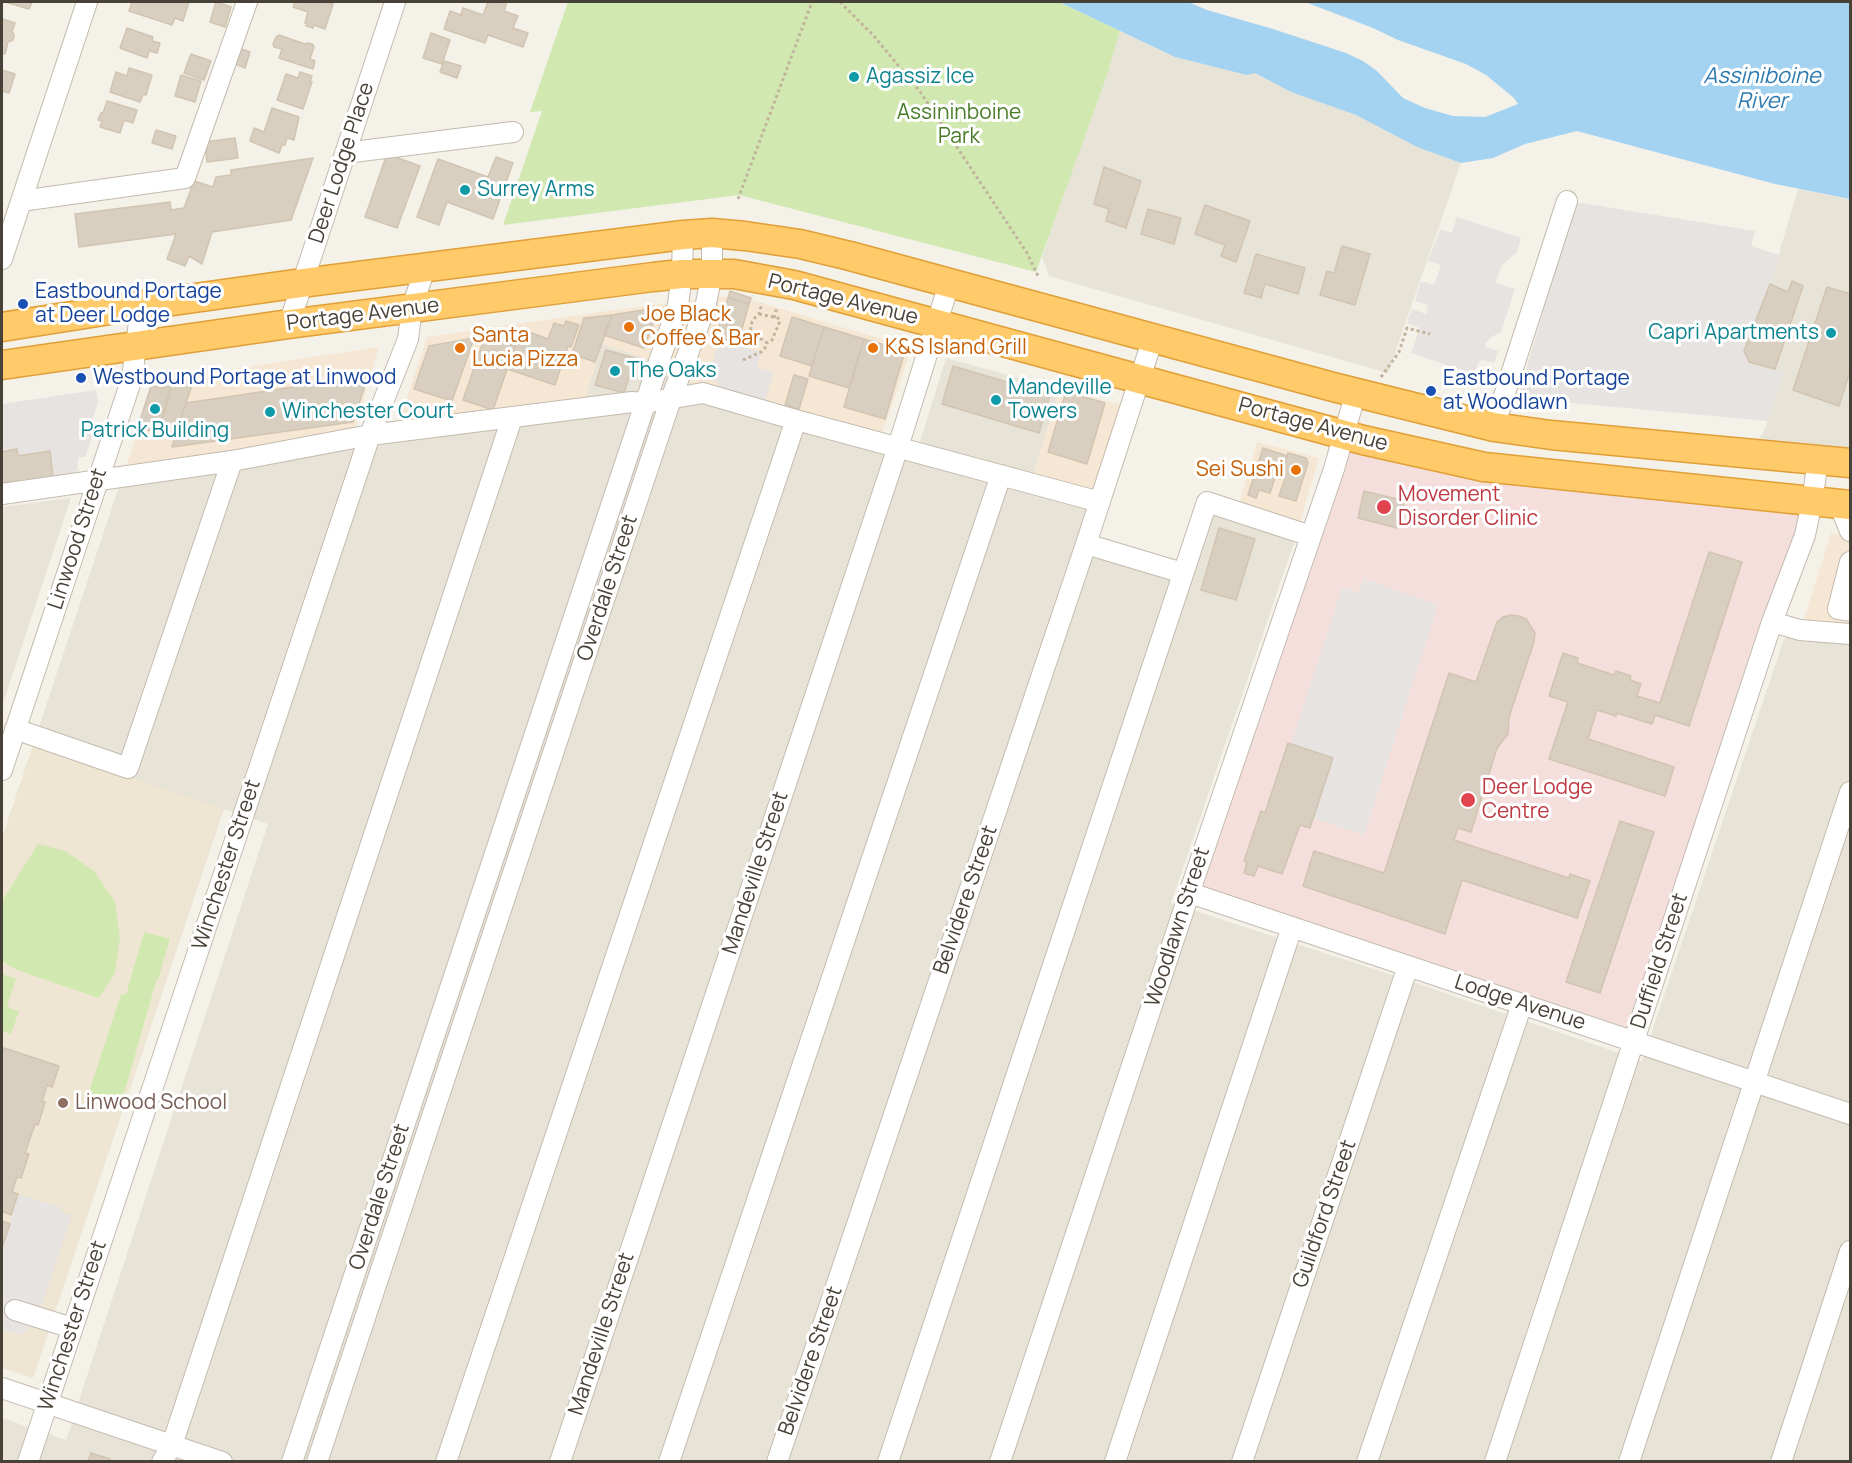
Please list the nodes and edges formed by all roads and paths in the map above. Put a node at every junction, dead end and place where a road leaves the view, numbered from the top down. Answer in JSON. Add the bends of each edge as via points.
{"nodes":[{"id":1,"x":87,"y":2,"type":"edge"},
{"id":2,"x":247,"y":2,"type":"edge"},
{"id":3,"x":395,"y":2,"type":"edge"},
{"id":4,"x":812,"y":2,"type":"edge"},
{"id":5,"x":840,"y":2,"type":"edge"},
{"id":6,"x":513,"y":132,"type":"dead end"},
{"id":7,"x":345,"y":153,"type":"junction"},
{"id":8,"x":738,"y":198,"type":"dead end"},
{"id":9,"x":21,"y":201,"type":"junction"},
{"id":10,"x":1567,"y":201,"type":"dead end"},
{"id":11,"x":712,"y":233,"type":"junction"},
{"id":12,"x":683,"y":235,"type":"junction"},
{"id":13,"x":2,"y":259,"type":"edge"},
{"id":14,"x":425,"y":268,"type":"junction"},
{"id":15,"x":682,"y":274,"type":"junction"},
{"id":16,"x":712,"y":274,"type":"junction"},
{"id":17,"x":1039,"y":278,"type":"dead end"},
{"id":18,"x":303,"y":283,"type":"junction"},
{"id":19,"x":949,"y":284,"type":"junction"},
{"id":20,"x":762,"y":303,"type":"dead end"},
{"id":21,"x":141,"y":306,"type":"junction"},
{"id":22,"x":412,"y":308,"type":"junction"},
{"id":23,"x":777,"y":308,"type":"dead end"},
{"id":24,"x":759,"y":314,"type":"junction"},
{"id":25,"x":774,"y":318,"type":"junction"},
{"id":26,"x":289,"y":324,"type":"junction"},
{"id":27,"x":938,"y":324,"type":"junction"},
{"id":28,"x":2,"y":327,"type":"edge"},
{"id":29,"x":1430,"y":334,"type":"dead end"},
{"id":30,"x":1152,"y":338,"type":"junction"},
{"id":31,"x":767,"y":343,"type":"junction"},
{"id":32,"x":136,"y":346,"type":"junction"},
{"id":33,"x":743,"y":360,"type":"dead end"},
{"id":34,"x":2,"y":365,"type":"edge"},
{"id":35,"x":1140,"y":379,"type":"junction"},
{"id":36,"x":1368,"y":385,"type":"junction"},
{"id":37,"x":671,"y":399,"type":"junction"},
{"id":38,"x":645,"y":403,"type":"junction"},
{"id":39,"x":512,"y":418,"type":"junction"},
{"id":40,"x":796,"y":420,"type":"junction"},
{"id":41,"x":1494,"y":427,"type":"junction"},
{"id":42,"x":370,"y":435,"type":"junction"},
{"id":43,"x":1344,"y":435,"type":"junction"},
{"id":44,"x":898,"y":447,"type":"junction"},
{"id":45,"x":1818,"y":460,"type":"junction"},
{"id":46,"x":232,"y":461,"type":"junction"},
{"id":47,"x":1851,"y":463,"type":"edge"},
{"id":48,"x":1000,"y":475,"type":"junction"},
{"id":49,"x":98,"y":481,"type":"junction"},
{"id":50,"x":2,"y":494,"type":"edge"},
{"id":51,"x":1100,"y":502,"type":"junction"},
{"id":52,"x":1834,"y":504,"type":"edge"},
{"id":53,"x":1851,"y":531,"type":"edge"},
{"id":54,"x":1311,"y":536,"type":"junction"},
{"id":55,"x":1086,"y":544,"type":"junction"},
{"id":56,"x":1851,"y":562,"type":"edge"},
{"id":57,"x":1184,"y":573,"type":"junction"},
{"id":58,"x":1851,"y":611,"type":"edge"},
{"id":59,"x":1772,"y":622,"type":"junction"},
{"id":60,"x":1851,"y":634,"type":"edge"},
{"id":61,"x":15,"y":729,"type":"junction"},
{"id":62,"x":2,"y":770,"type":"edge"},
{"id":63,"x":1851,"y":792,"type":"edge"},
{"id":64,"x":1190,"y":893,"type":"junction"},
{"id":65,"x":1292,"y":927,"type":"junction"},
{"id":66,"x":468,"y":933,"type":"junction"},
{"id":67,"x":490,"y":940,"type":"junction"},
{"id":68,"x":1408,"y":966,"type":"junction"},
{"id":69,"x":1522,"y":1004,"type":"junction"},
{"id":70,"x":1634,"y":1041,"type":"junction"},
{"id":71,"x":1754,"y":1082,"type":"junction"},
{"id":72,"x":1851,"y":1114,"type":"edge"},
{"id":73,"x":1851,"y":1251,"type":"edge"},
{"id":74,"x":15,"y":1310,"type":"dead end"},
{"id":75,"x":72,"y":1328,"type":"junction"},
{"id":76,"x":2,"y":1388,"type":"edge"},
{"id":77,"x":47,"y":1403,"type":"junction"},
{"id":78,"x":167,"y":1453,"type":"edge"},
{"id":79,"x":28,"y":1461,"type":"edge"},
{"id":80,"x":222,"y":1461,"type":"edge"},
{"id":81,"x":292,"y":1461,"type":"edge"},
{"id":82,"x":317,"y":1461,"type":"edge"},
{"id":83,"x":446,"y":1461,"type":"edge"},
{"id":84,"x":560,"y":1461,"type":"edge"},
{"id":85,"x":669,"y":1461,"type":"edge"},
{"id":86,"x":777,"y":1461,"type":"edge"},
{"id":87,"x":888,"y":1461,"type":"edge"},
{"id":88,"x":1000,"y":1461,"type":"edge"},
{"id":89,"x":1115,"y":1461,"type":"edge"},
{"id":90,"x":1242,"y":1461,"type":"edge"},
{"id":91,"x":1367,"y":1461,"type":"edge"},
{"id":92,"x":1496,"y":1461,"type":"edge"},
{"id":93,"x":1629,"y":1461,"type":"edge"},
{"id":94,"x":1781,"y":1461,"type":"edge"}],
"edges":[{"from":1,"to":9,"type":"street"},
{"from":2,"to":9,"type":"street","via":[[185,178]]},
{"from":3,"to":7,"type":"street","name":"Deer Lodge Place"},
{"from":4,"to":8,"type":"path"},
{"from":5,"to":17,"type":"path","via":[[921,93],[1027,253]]},
{"from":6,"to":7,"type":"street"},
{"from":7,"to":18,"type":"street","name":"Deer Lodge Place"},
{"from":9,"to":13,"type":"street"},
{"from":10,"to":41,"type":"street"},
{"from":11,"to":12,"type":"highway","name":"Portage Avenue"},
{"from":11,"to":16,"type":"street","name":"Overdale Street"},
{"from":11,"to":19,"type":"highway","name":"Portage Avenue","via":[[800,244]]},
{"from":12,"to":14,"type":"highway","name":"Portage Avenue"},
{"from":12,"to":15,"type":"street","name":"Overdale Street"},
{"from":14,"to":18,"type":"highway","name":"Portage Avenue"},
{"from":14,"to":22,"type":"street","name":"Winchester Street"},
{"from":15,"to":16,"type":"highway","name":"Portage Avenue"},
{"from":15,"to":22,"type":"highway","name":"Portage Avenue"},
{"from":15,"to":38,"type":"street","name":"Overdale Street","via":[[678,305]]},
{"from":16,"to":27,"type":"highway","name":"Portage Avenue","via":[[794,285]]},
{"from":16,"to":37,"type":"street","name":"Overdale Street","via":[[705,308]]},
{"from":18,"to":21,"type":"highway","name":"Portage Avenue"},
{"from":18,"to":26,"type":"street","name":"Deer Lodge Place"},
{"from":19,"to":27,"type":"street","name":"Mandeville Street"},
{"from":19,"to":30,"type":"highway","name":"Portage Avenue"},
{"from":20,"to":24,"type":"path"},
{"from":21,"to":28,"type":"highway","name":"Portage Avenue"},
{"from":21,"to":32,"type":"street","name":"Linwood Street"},
{"from":22,"to":26,"type":"highway","name":"Portage Avenue"},
{"from":22,"to":42,"type":"street","name":"Winchester Street","via":[[408,339]]},
{"from":23,"to":25,"type":"path"},
{"from":24,"to":25,"type":"path"},
{"from":24,"to":31,"type":"path","via":[[750,333]]},
{"from":25,"to":31,"type":"path","via":[[780,321]]},
{"from":26,"to":32,"type":"highway","name":"Portage Avenue"},
{"from":27,"to":35,"type":"highway","name":"Portage Avenue"},
{"from":27,"to":44,"type":"street","name":"Mandeville Street"},
{"from":29,"to":36,"type":"path","via":[[1407,328],[1399,352]]},
{"from":30,"to":35,"type":"street","name":"Belvidere Street"},
{"from":30,"to":36,"type":"highway","name":"Portage Avenue"},
{"from":31,"to":33,"type":"path","via":[[761,352]]},
{"from":32,"to":34,"type":"highway","name":"Portage Avenue"},
{"from":32,"to":49,"type":"street","name":"Linwood Street","via":[[132,378]]},
{"from":35,"to":43,"type":"highway","name":"Portage Avenue"},
{"from":35,"to":51,"type":"street","name":"Belvidere Street"},
{"from":36,"to":41,"type":"highway","name":"Portage Avenue"},
{"from":36,"to":43,"type":"street","name":"Woodlawn Street"},
{"from":37,"to":38,"type":"street"},
{"from":37,"to":40,"type":"street","via":[[703,393]]},
{"from":37,"to":67,"type":"street","name":"Overdale Street"},
{"from":38,"to":39,"type":"street"},
{"from":38,"to":66,"type":"street","name":"Overdale Street"},
{"from":39,"to":42,"type":"street"},
{"from":39,"to":78,"type":"street"},
{"from":40,"to":44,"type":"street"},
{"from":40,"to":83,"type":"street"},
{"from":41,"to":45,"type":"highway","name":"Portage Avenue"},
{"from":42,"to":46,"type":"street"},
{"from":42,"to":75,"type":"street","name":"Winchester Street"},
{"from":43,"to":52,"type":"highway","name":"Portage Avenue","via":[[1484,466]]},
{"from":43,"to":54,"type":"street","name":"Woodlawn Street"},
{"from":44,"to":48,"type":"street"},
{"from":44,"to":84,"type":"street","name":"Mandeville Street"},
{"from":45,"to":47,"type":"highway","name":"Portage Avenue"},
{"from":45,"to":52,"type":"street","name":"Duffield Street"},
{"from":46,"to":49,"type":"street"},
{"from":46,"to":61,"type":"street","via":[[128,768]]},
{"from":48,"to":51,"type":"street"},
{"from":48,"to":85,"type":"street"},
{"from":49,"to":50,"type":"street"},
{"from":49,"to":61,"type":"street","name":"Linwood Street"},
{"from":51,"to":55,"type":"street","name":"Belvidere Street"},
{"from":52,"to":53,"type":"street"},
{"from":52,"to":59,"type":"street","name":"Duffield Street","via":[[1805,535]]},
{"from":54,"to":57,"type":"street","via":[[1207,502]]},
{"from":54,"to":64,"type":"street","name":"Woodlawn Street"},
{"from":55,"to":57,"type":"street"},
{"from":55,"to":86,"type":"street","name":"Belvidere Street"},
{"from":56,"to":58,"type":"street","via":[[1838,609]]},
{"from":57,"to":87,"type":"street"},
{"from":59,"to":60,"type":"street","via":[[1800,630]]},
{"from":59,"to":70,"type":"street","name":"Duffield Street"},
{"from":61,"to":62,"type":"street","name":"Linwood Street"},
{"from":63,"to":71,"type":"street"},
{"from":64,"to":65,"type":"street","name":"Lodge Avenue"},
{"from":64,"to":88,"type":"street","name":"Woodlawn Street"},
{"from":65,"to":68,"type":"street","name":"Lodge Avenue"},
{"from":65,"to":89,"type":"street"},
{"from":66,"to":67,"type":"street"},
{"from":66,"to":81,"type":"street","name":"Overdale Street"},
{"from":67,"to":82,"type":"street","name":"Overdale Street"},
{"from":68,"to":69,"type":"street","name":"Lodge Avenue"},
{"from":68,"to":90,"type":"street","name":"Guildford Street"},
{"from":69,"to":70,"type":"street","name":"Lodge Avenue"},
{"from":69,"to":91,"type":"street"},
{"from":70,"to":71,"type":"street","name":"Lodge Avenue"},
{"from":70,"to":92,"type":"street","name":"Duffield Street"},
{"from":71,"to":72,"type":"street","name":"Lodge Avenue"},
{"from":71,"to":93,"type":"street"},
{"from":73,"to":94,"type":"street"},
{"from":74,"to":75,"type":"street"},
{"from":75,"to":77,"type":"street","name":"Winchester Street"},
{"from":76,"to":77,"type":"street"},
{"from":77,"to":78,"type":"street"},
{"from":77,"to":79,"type":"street","name":"Winchester Street"},
{"from":78,"to":80,"type":"street"}]}
